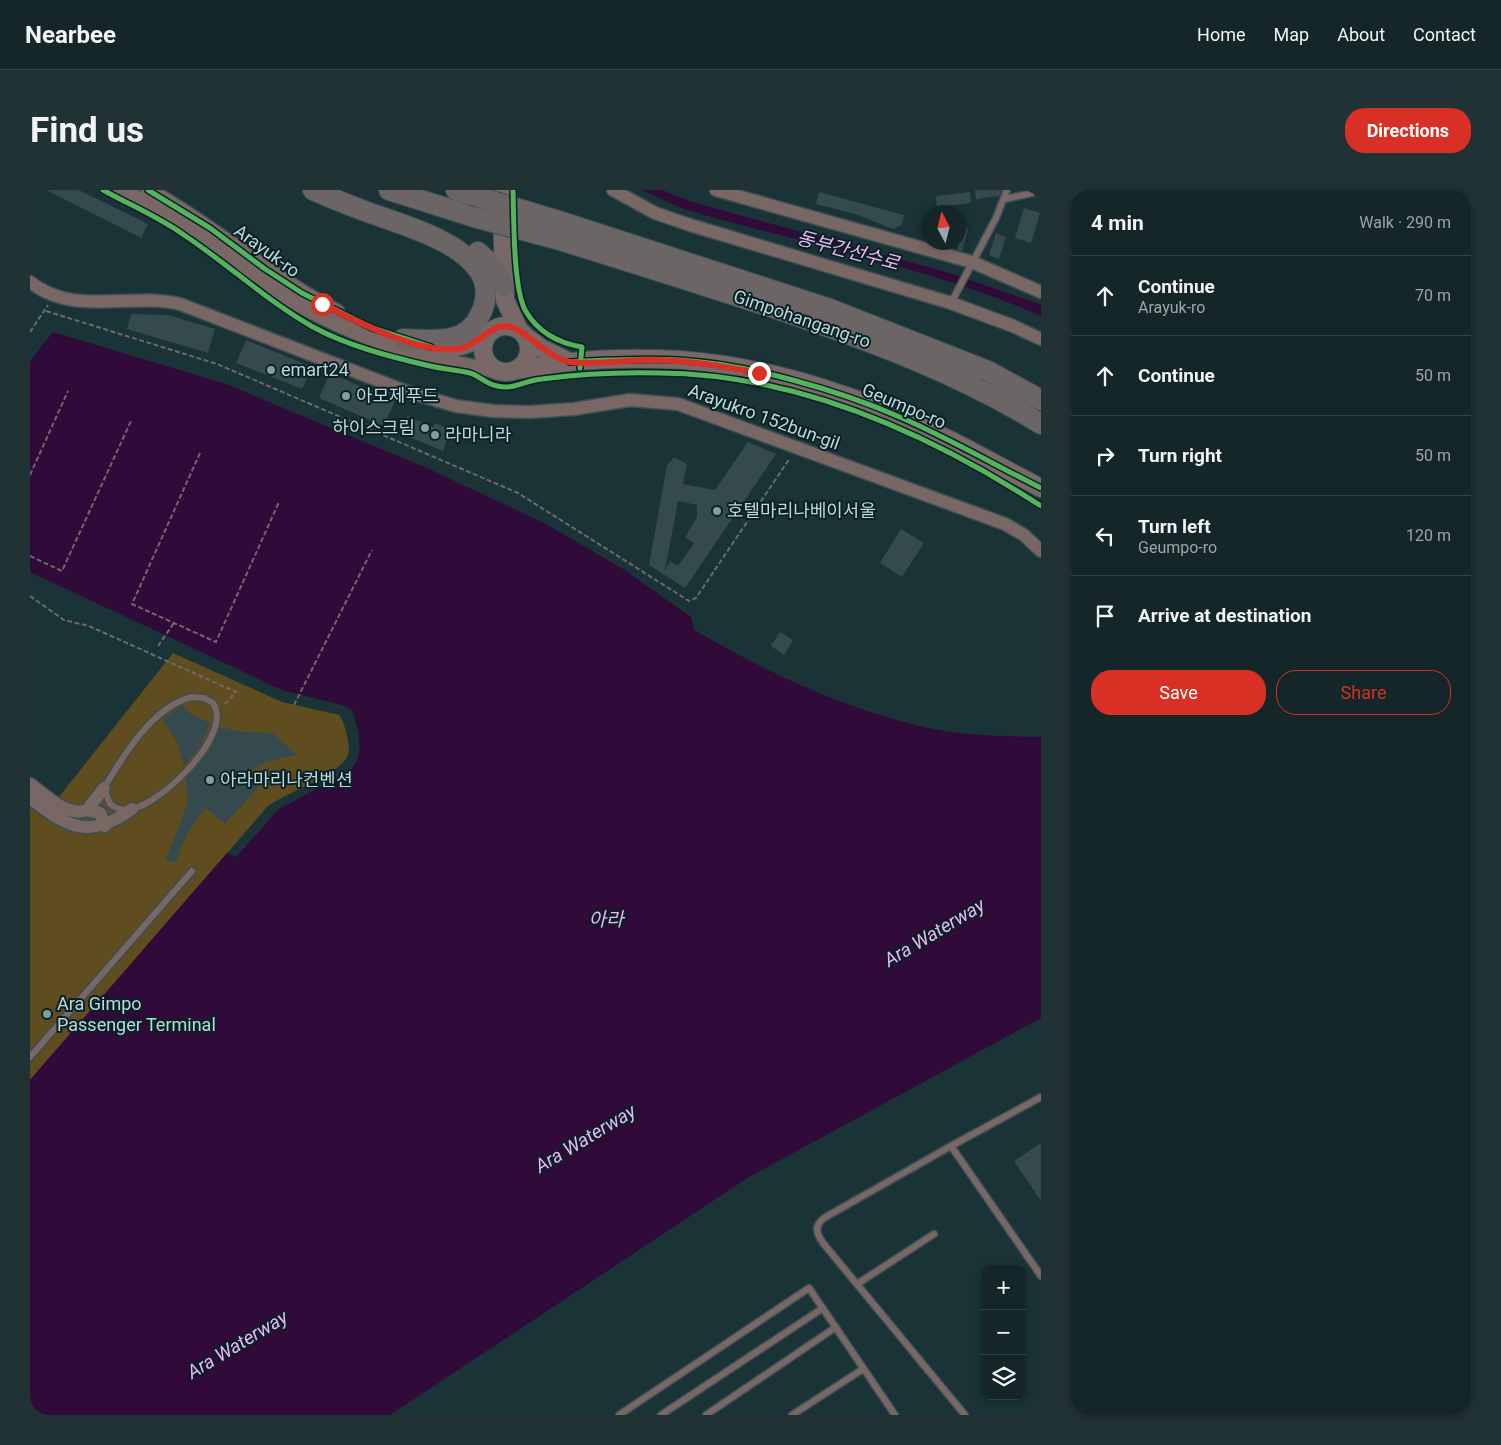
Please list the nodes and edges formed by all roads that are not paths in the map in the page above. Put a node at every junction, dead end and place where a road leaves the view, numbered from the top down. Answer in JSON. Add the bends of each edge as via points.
{"nodes":[{"id":1,"x":121,"y":190,"type":"edge"},
{"id":2,"x":148,"y":190,"type":"edge"},
{"id":3,"x":313,"y":190,"type":"edge"},
{"id":4,"x":389,"y":190,"type":"edge"},
{"id":5,"x":500,"y":190,"type":"edge"},
{"id":6,"x":613,"y":190,"type":"edge"},
{"id":7,"x":716,"y":190,"type":"edge"},
{"id":8,"x":1007,"y":190,"type":"edge"},
{"id":9,"x":464,"y":192,"type":"edge"},
{"id":10,"x":1041,"y":192,"type":"edge"},
{"id":11,"x":1005,"y":199,"type":"junction"},
{"id":12,"x":556,"y":230,"type":"junction"},
{"id":13,"x":434,"y":237,"type":"junction"},
{"id":14,"x":970,"y":265,"type":"junction"},
{"id":15,"x":30,"y":282,"type":"edge"},
{"id":16,"x":1041,"y":292,"type":"edge"},
{"id":17,"x":504,"y":293,"type":"junction"},
{"id":18,"x":953,"y":299,"type":"junction"},
{"id":19,"x":489,"y":333,"type":"junction"},
{"id":20,"x":522,"y":333,"type":"junction"},
{"id":21,"x":403,"y":339,"type":"junction"},
{"id":22,"x":1041,"y":339,"type":"edge"},
{"id":23,"x":570,"y":362,"type":"junction"},
{"id":24,"x":507,"y":371,"type":"junction"},
{"id":25,"x":1041,"y":400,"type":"edge"},
{"id":26,"x":1041,"y":424,"type":"edge"},
{"id":27,"x":1041,"y":488,"type":"edge"},
{"id":28,"x":1041,"y":551,"type":"edge"},
{"id":29,"x":30,"y":784,"type":"edge"},
{"id":30,"x":104,"y":788,"type":"junction"},
{"id":31,"x":30,"y":798,"type":"edge"},
{"id":32,"x":64,"y":807,"type":"junction"},
{"id":33,"x":132,"y":809,"type":"junction"},
{"id":34,"x":87,"y":810,"type":"junction"},
{"id":35,"x":58,"y":819,"type":"junction"},
{"id":36,"x":105,"y":826,"type":"junction"},
{"id":37,"x":192,"y":871,"type":"dead end"},
{"id":38,"x":30,"y":1057,"type":"edge"},
{"id":39,"x":1041,"y":1097,"type":"edge"},
{"id":40,"x":951,"y":1146,"type":"junction"},
{"id":41,"x":934,"y":1234,"type":"dead end"},
{"id":42,"x":1041,"y":1276,"type":"edge"},
{"id":43,"x":857,"y":1284,"type":"junction"},
{"id":44,"x":823,"y":1308,"type":"junction"},
{"id":45,"x":836,"y":1328,"type":"junction"},
{"id":46,"x":863,"y":1368,"type":"junction"},
{"id":47,"x":619,"y":1415,"type":"edge"},
{"id":48,"x":661,"y":1415,"type":"edge"},
{"id":49,"x":706,"y":1415,"type":"edge"},
{"id":50,"x":792,"y":1415,"type":"edge"},
{"id":51,"x":895,"y":1415,"type":"edge"},
{"id":52,"x":965,"y":1415,"type":"edge"}],
"edges":[{"from":1,"to":24,"type":"street","via":[[194,232],[290,299],[362,334],[445,362]]},
{"from":2,"to":21,"type":"street","name":"Arayuk-ro","via":[[210,228],[302,293],[348,317]]},
{"from":3,"to":13,"type":"highway"},
{"from":4,"to":12,"type":"highway","bridge":true,"via":[[474,217]]},
{"from":5,"to":17,"type":"main road"},
{"from":6,"to":18,"type":"street","via":[[655,213],[690,225]]},
{"from":7,"to":14,"type":"street"},
{"from":8,"to":11,"type":"lane"},
{"from":9,"to":12,"type":"highway","bridge":true},
{"from":10,"to":11,"type":"lane"},
{"from":11,"to":14,"type":"lane"},
{"from":12,"to":25,"type":"highway","name":"Gimpohangang-ro","via":[[866,322],[988,371]]},
{"from":12,"to":26,"type":"highway","name":"Gimpohangang-ro","via":[[894,350],[991,396]]},
{"from":13,"to":17,"type":"highway","via":[[473,248],[492,266]]},
{"from":13,"to":21,"type":"highway","via":[[477,268],[485,286],[484,308],[474,326],[455,338]]},
{"from":14,"to":16,"type":"street"},
{"from":14,"to":18,"type":"lane"},
{"from":15,"to":28,"type":"street","name":"Arayukro 152bun-gil","via":[[50,294],[80,302],[154,299],[180,304],[408,392],[456,406],[530,412],[630,400],[663,401],[693,408],[1005,524],[1024,535]]},
{"from":17,"to":19,"type":"main road"},
{"from":17,"to":20,"type":"main road"},
{"from":18,"to":22,"type":"street"},
{"from":19,"to":20,"type":"main road","via":[[504,326]]},
{"from":19,"to":21,"type":"street","name":"Arayuk-ro","via":[[462,348],[441,349]]},
{"from":19,"to":24,"type":"main road","via":[[482,349],[483,356],[492,368]]},
{"from":20,"to":23,"type":"main road","via":[[540,348]]},
{"from":20,"to":24,"type":"main road","via":[[529,351],[522,366]]},
{"from":23,"to":24,"type":"main road","name":"Geumpo-ro"},
{"from":23,"to":27,"type":"main road","name":"Geumpo-ro","via":[[680,360],[806,384],[901,417]]},
{"from":29,"to":32,"type":"street"},
{"from":30,"to":33,"type":"lane","via":[[110,804]]},
{"from":30,"to":33,"type":"lane","via":[[136,739],[171,706],[184,698],[197,697],[213,703],[215,728],[196,759],[167,789]]},
{"from":30,"to":34,"type":"street"},
{"from":31,"to":35,"type":"street"},
{"from":32,"to":34,"type":"street","via":[[78,812]]},
{"from":32,"to":35,"type":"street"},
{"from":33,"to":36,"type":"street"},
{"from":34,"to":36,"type":"street","via":[[100,813]]},
{"from":35,"to":36,"type":"street","via":[[77,826]]},
{"from":37,"to":38,"type":"lane"},
{"from":39,"to":40,"type":"lane"},
{"from":40,"to":42,"type":"lane"},
{"from":40,"to":43,"type":"lane","via":[[820,1222],[816,1232]]},
{"from":41,"to":43,"type":"lane"},
{"from":43,"to":52,"type":"lane"},
{"from":44,"to":45,"type":"lane"},
{"from":44,"to":47,"type":"lane","via":[[810,1288]]},
{"from":44,"to":48,"type":"lane"},
{"from":45,"to":46,"type":"lane"},
{"from":45,"to":49,"type":"lane"},
{"from":46,"to":50,"type":"lane"},
{"from":46,"to":51,"type":"lane"}]}
